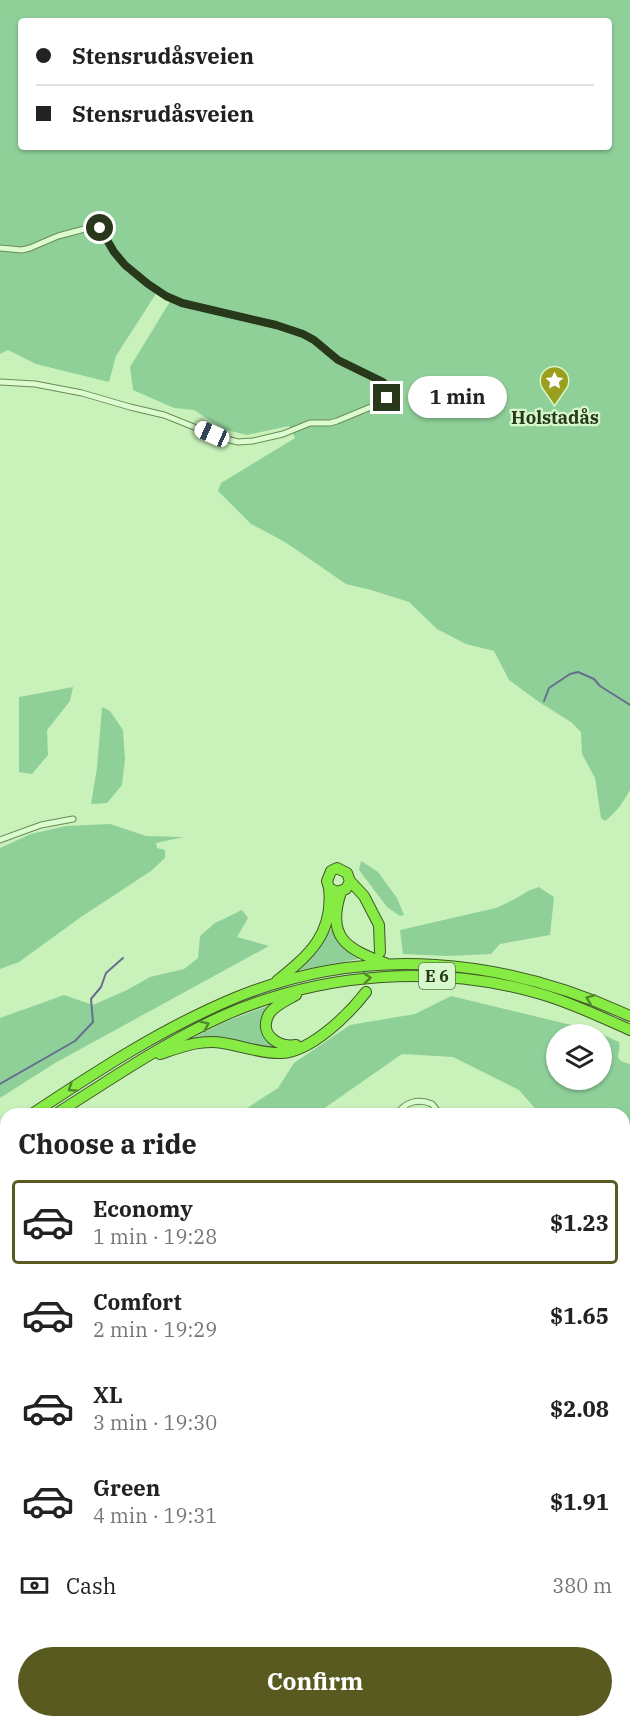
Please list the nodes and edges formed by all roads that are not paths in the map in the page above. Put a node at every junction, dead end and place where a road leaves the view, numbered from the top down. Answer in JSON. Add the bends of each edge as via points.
{"nodes":[{"id":1,"x":0,"y":248,"type":"edge"},
{"id":2,"x":0,"y":382,"type":"edge"},
{"id":3,"x":73,"y":819,"type":"dead end"},
{"id":4,"x":0,"y":840,"type":"edge"},
{"id":5,"x":329,"y":888,"type":"junction"},
{"id":6,"x":345,"y":888,"type":"junction"},
{"id":7,"x":380,"y":952,"type":"dead end"},
{"id":8,"x":388,"y":964,"type":"junction"},
{"id":9,"x":270,"y":986,"type":"junction"},
{"id":10,"x":309,"y":987,"type":"junction"},
{"id":11,"x":366,"y":992,"type":"dead end"},
{"id":12,"x":630,"y":1016,"type":"edge"},
{"id":13,"x":630,"y":1030,"type":"edge"},
{"id":14,"x":309,"y":1043,"type":"junction"},
{"id":15,"x":135,"y":1063,"type":"junction"},
{"id":16,"x":41,"y":1108,"type":"edge"},
{"id":17,"x":65,"y":1108,"type":"edge"},
{"id":18,"x":402,"y":1108,"type":"edge"},
{"id":19,"x":435,"y":1108,"type":"edge"}],
"edges":[{"from":1,"to":2,"type":"street","via":[[22,250],[96,226],[125,265],[166,296],[303,334],[338,360],[383,382],[389,394],[383,402],[330,423],[310,423],[283,435],[238,442],[164,415],[82,393]]},
{"from":3,"to":4,"type":"street","via":[[41,825]]},
{"from":5,"to":6,"type":"highway"},
{"from":5,"to":6,"type":"highway","via":[[328,874],[334,869],[344,870],[349,876]]},
{"from":5,"to":9,"type":"highway","number":"E 6","via":[[325,930],[304,959]]},
{"from":6,"to":7,"type":"highway","via":[[364,896],[379,926]]},
{"from":6,"to":8,"type":"highway","number":"E 6","via":[[336,916],[341,938],[359,954]]},
{"from":8,"to":9,"type":"highway","number":"E 6","via":[[324,972]]},
{"from":12,"to":8,"type":"highway","number":"E 6","one_way":true,"via":[[520,976],[444,964]]},
{"from":9,"to":16,"type":"highway","number":"E 6","one_way":true,"via":[[169,1029]]},
{"from":10,"to":13,"type":"highway","number":"E 6","one_way":true,"via":[[396,976],[442,976],[520,989],[564,1002]]},
{"from":10,"to":14,"type":"highway","number":"E 6","via":[[274,1008],[266,1023],[270,1037],[280,1044]]},
{"from":15,"to":10,"type":"highway","number":"E 6","one_way":true,"via":[[226,1015]]},
{"from":11,"to":14,"type":"highway","number":"E 6","via":[[343,1017]]},
{"from":14,"to":15,"type":"highway","number":"E 6","via":[[280,1053],[200,1043]]},
{"from":15,"to":17,"type":"highway","number":"E 6"},
{"from":18,"to":19,"type":"street","via":[[417,1101]]}]}
